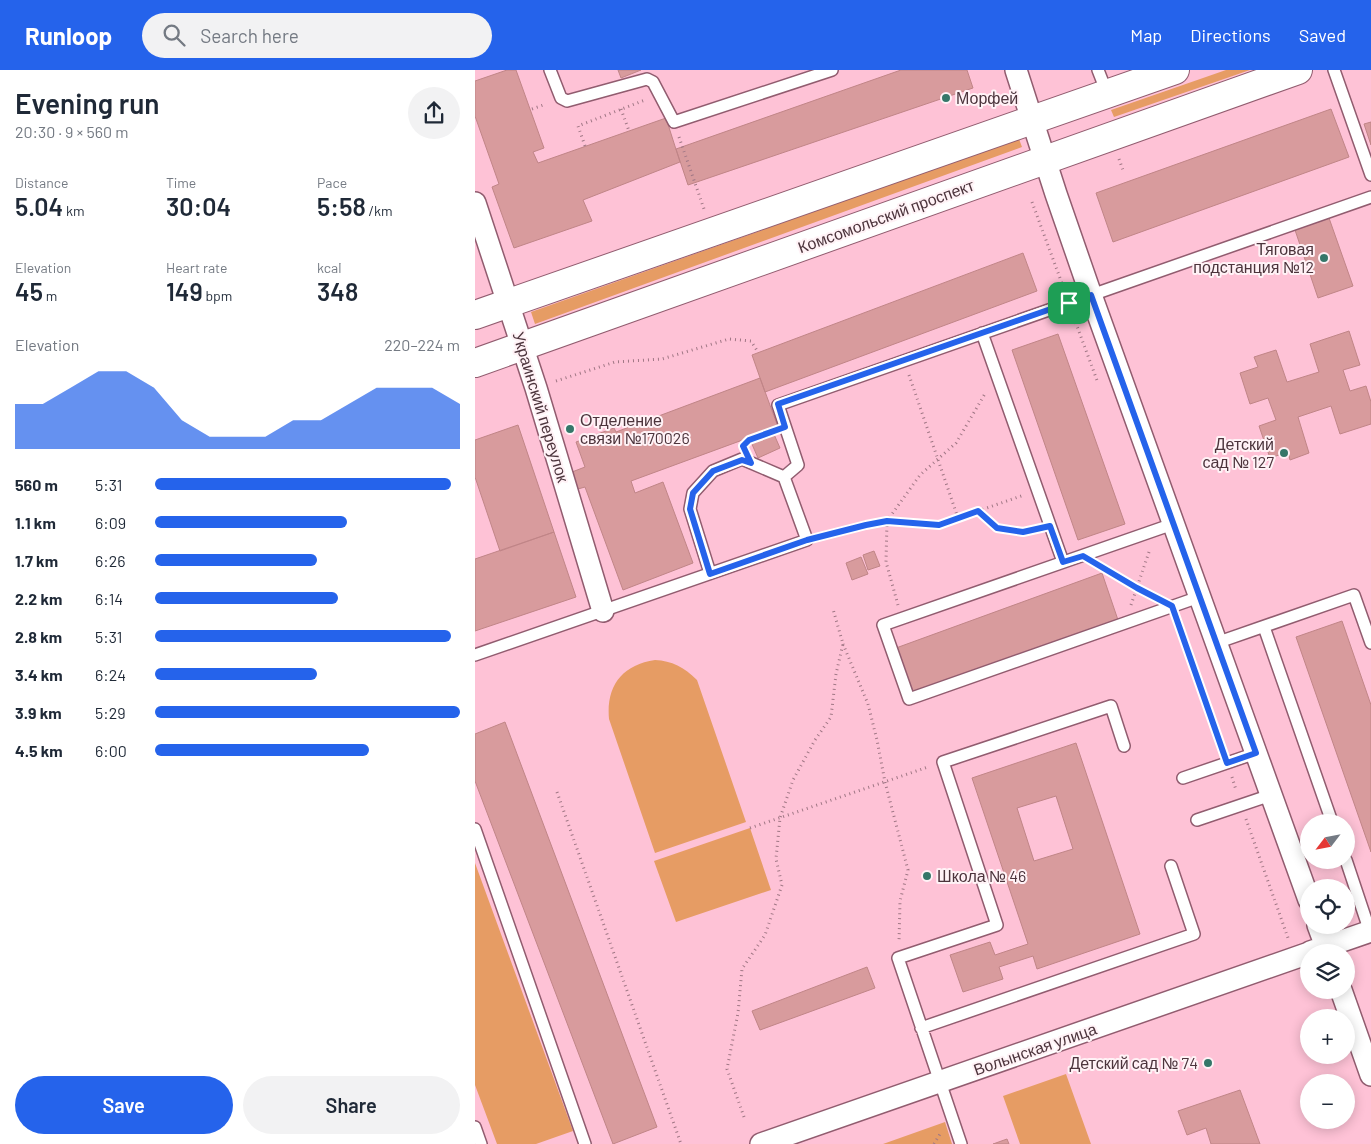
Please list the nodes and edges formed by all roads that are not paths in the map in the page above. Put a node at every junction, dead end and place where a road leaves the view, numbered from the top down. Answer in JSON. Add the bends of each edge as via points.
{"nodes":[{"id":1,"x":550,"y":70,"type":"edge"},
{"id":2,"x":832,"y":70,"type":"edge"},
{"id":3,"x":1016,"y":70,"type":"edge"},
{"id":4,"x":1098,"y":70,"type":"edge"},
{"id":5,"x":1175,"y":70,"type":"edge"},
{"id":6,"x":1298,"y":70,"type":"edge"},
{"id":7,"x":1334,"y":70,"type":"edge"},
{"id":8,"x":1107,"y":95,"type":"junction"},
{"id":9,"x":1032,"y":121,"type":"junction"},
{"id":10,"x":1044,"y":159,"type":"junction"},
{"id":11,"x":1371,"y":175,"type":"edge"},
{"id":12,"x":1371,"y":197,"type":"edge"},
{"id":13,"x":475,"y":204,"type":"edge"},
{"id":14,"x":1091,"y":295,"type":"junction"},
{"id":15,"x":508,"y":303,"type":"junction"},
{"id":16,"x":475,"y":315,"type":"edge"},
{"id":17,"x":982,"y":333,"type":"junction"},
{"id":18,"x":522,"y":347,"type":"junction"},
{"id":19,"x":475,"y":363,"type":"edge"},
{"id":20,"x":785,"y":477,"type":"junction"},
{"id":21,"x":1173,"y":524,"type":"junction"},
{"id":22,"x":1063,"y":562,"type":"junction"},
{"id":23,"x":710,"y":574,"type":"junction"},
{"id":24,"x":1199,"y":597,"type":"junction"},
{"id":25,"x":603,"y":611,"type":"junction"},
{"id":26,"x":1264,"y":627,"type":"junction"},
{"id":27,"x":1216,"y":643,"type":"junction"},
{"id":28,"x":1371,"y":643,"type":"edge"},
{"id":29,"x":475,"y":655,"type":"edge"},
{"id":30,"x":1124,"y":746,"type":"dead end"},
{"id":31,"x":1256,"y":753,"type":"junction"},
{"id":32,"x":1183,"y":778,"type":"dead end"},
{"id":33,"x":1271,"y":795,"type":"junction"},
{"id":34,"x":1329,"y":814,"type":"edge"},
{"id":35,"x":1197,"y":820,"type":"dead end"},
{"id":36,"x":475,"y":829,"type":"edge"},
{"id":37,"x":1171,"y":866,"type":"dead end"},
{"id":38,"x":1348,"y":869,"type":"edge"},
{"id":39,"x":1301,"y":879,"type":"edge"},
{"id":40,"x":1371,"y":932,"type":"edge"},
{"id":41,"x":1338,"y":944,"type":"edge"},
{"id":42,"x":1300,"y":958,"type":"edge"},
{"id":43,"x":1344,"y":999,"type":"edge"},
{"id":44,"x":921,"y":1028,"type":"junction"},
{"id":45,"x":1371,"y":1075,"type":"edge"},
{"id":46,"x":940,"y":1082,"type":"junction"},
{"id":47,"x":475,"y":1127,"type":"edge"},
{"id":48,"x":797,"y":1138,"type":"edge"},
{"id":49,"x":481,"y":1144,"type":"edge"},
{"id":50,"x":585,"y":1144,"type":"edge"},
{"id":51,"x":761,"y":1144,"type":"edge"},
{"id":52,"x":961,"y":1144,"type":"edge"}],
"edges":[{"from":1,"to":2,"type":"lane","via":[[561,98],[567,101],[647,79],[653,82],[674,122]]},
{"from":3,"to":9,"type":"street"},
{"from":4,"to":8,"type":"lane"},
{"from":5,"to":8,"type":"street"},
{"from":6,"to":10,"type":"street","name":"Комсомольский проспект"},
{"from":7,"to":11,"type":"lane"},
{"from":8,"to":9,"type":"street"},
{"from":9,"to":10,"type":"street"},
{"from":9,"to":15,"type":"street"},
{"from":10,"to":14,"type":"street"},
{"from":10,"to":18,"type":"street","name":"Комсомольский проспект"},
{"from":12,"to":14,"type":"lane"},
{"from":13,"to":15,"type":"street","name":"Украинский переулок"},
{"from":14,"to":17,"type":"lane"},
{"from":14,"to":21,"type":"street"},
{"from":15,"to":16,"type":"street"},
{"from":15,"to":18,"type":"street","name":"Украинский переулок"},
{"from":17,"to":20,"type":"lane","via":[[778,404],[798,465]]},
{"from":17,"to":22,"type":"lane"},
{"from":18,"to":19,"type":"street","name":"Комсомольский проспект"},
{"from":18,"to":25,"type":"street","name":"Украинский переулок"},
{"from":20,"to":23,"type":"lane","via":[[807,540]]},
{"from":20,"to":23,"type":"lane","via":[[742,460],[713,471],[693,493],[690,509]]},
{"from":21,"to":22,"type":"lane"},
{"from":21,"to":24,"type":"street"},
{"from":22,"to":24,"type":"lane","via":[[883,625],[909,698]]},
{"from":23,"to":25,"type":"lane"},
{"from":24,"to":27,"type":"street"},
{"from":25,"to":29,"type":"lane"},
{"from":26,"to":27,"type":"lane"},
{"from":26,"to":28,"type":"lane","via":[[1354,595]]},
{"from":26,"to":34,"type":"lane"},
{"from":27,"to":31,"type":"street"},
{"from":30,"to":44,"type":"lane","via":[[1111,706],[943,762],[997,925],[898,958]]},
{"from":31,"to":32,"type":"lane"},
{"from":31,"to":33,"type":"street"},
{"from":33,"to":35,"type":"lane"},
{"from":33,"to":39,"type":"street"},
{"from":36,"to":50,"type":"lane"},
{"from":37,"to":44,"type":"lane","via":[[1194,934]]},
{"from":38,"to":40,"type":"lane"},
{"from":40,"to":41,"type":"street","name":"Волынская улица"},
{"from":42,"to":46,"type":"street","name":"Волынская улица"},
{"from":43,"to":45,"type":"street"},
{"from":44,"to":46,"type":"lane"},
{"from":46,"to":48,"type":"street","name":"Волынская улица"},
{"from":46,"to":52,"type":"lane"},
{"from":47,"to":49,"type":"lane"},
{"from":48,"to":51,"type":"street","name":"Волынская улица"}]}
